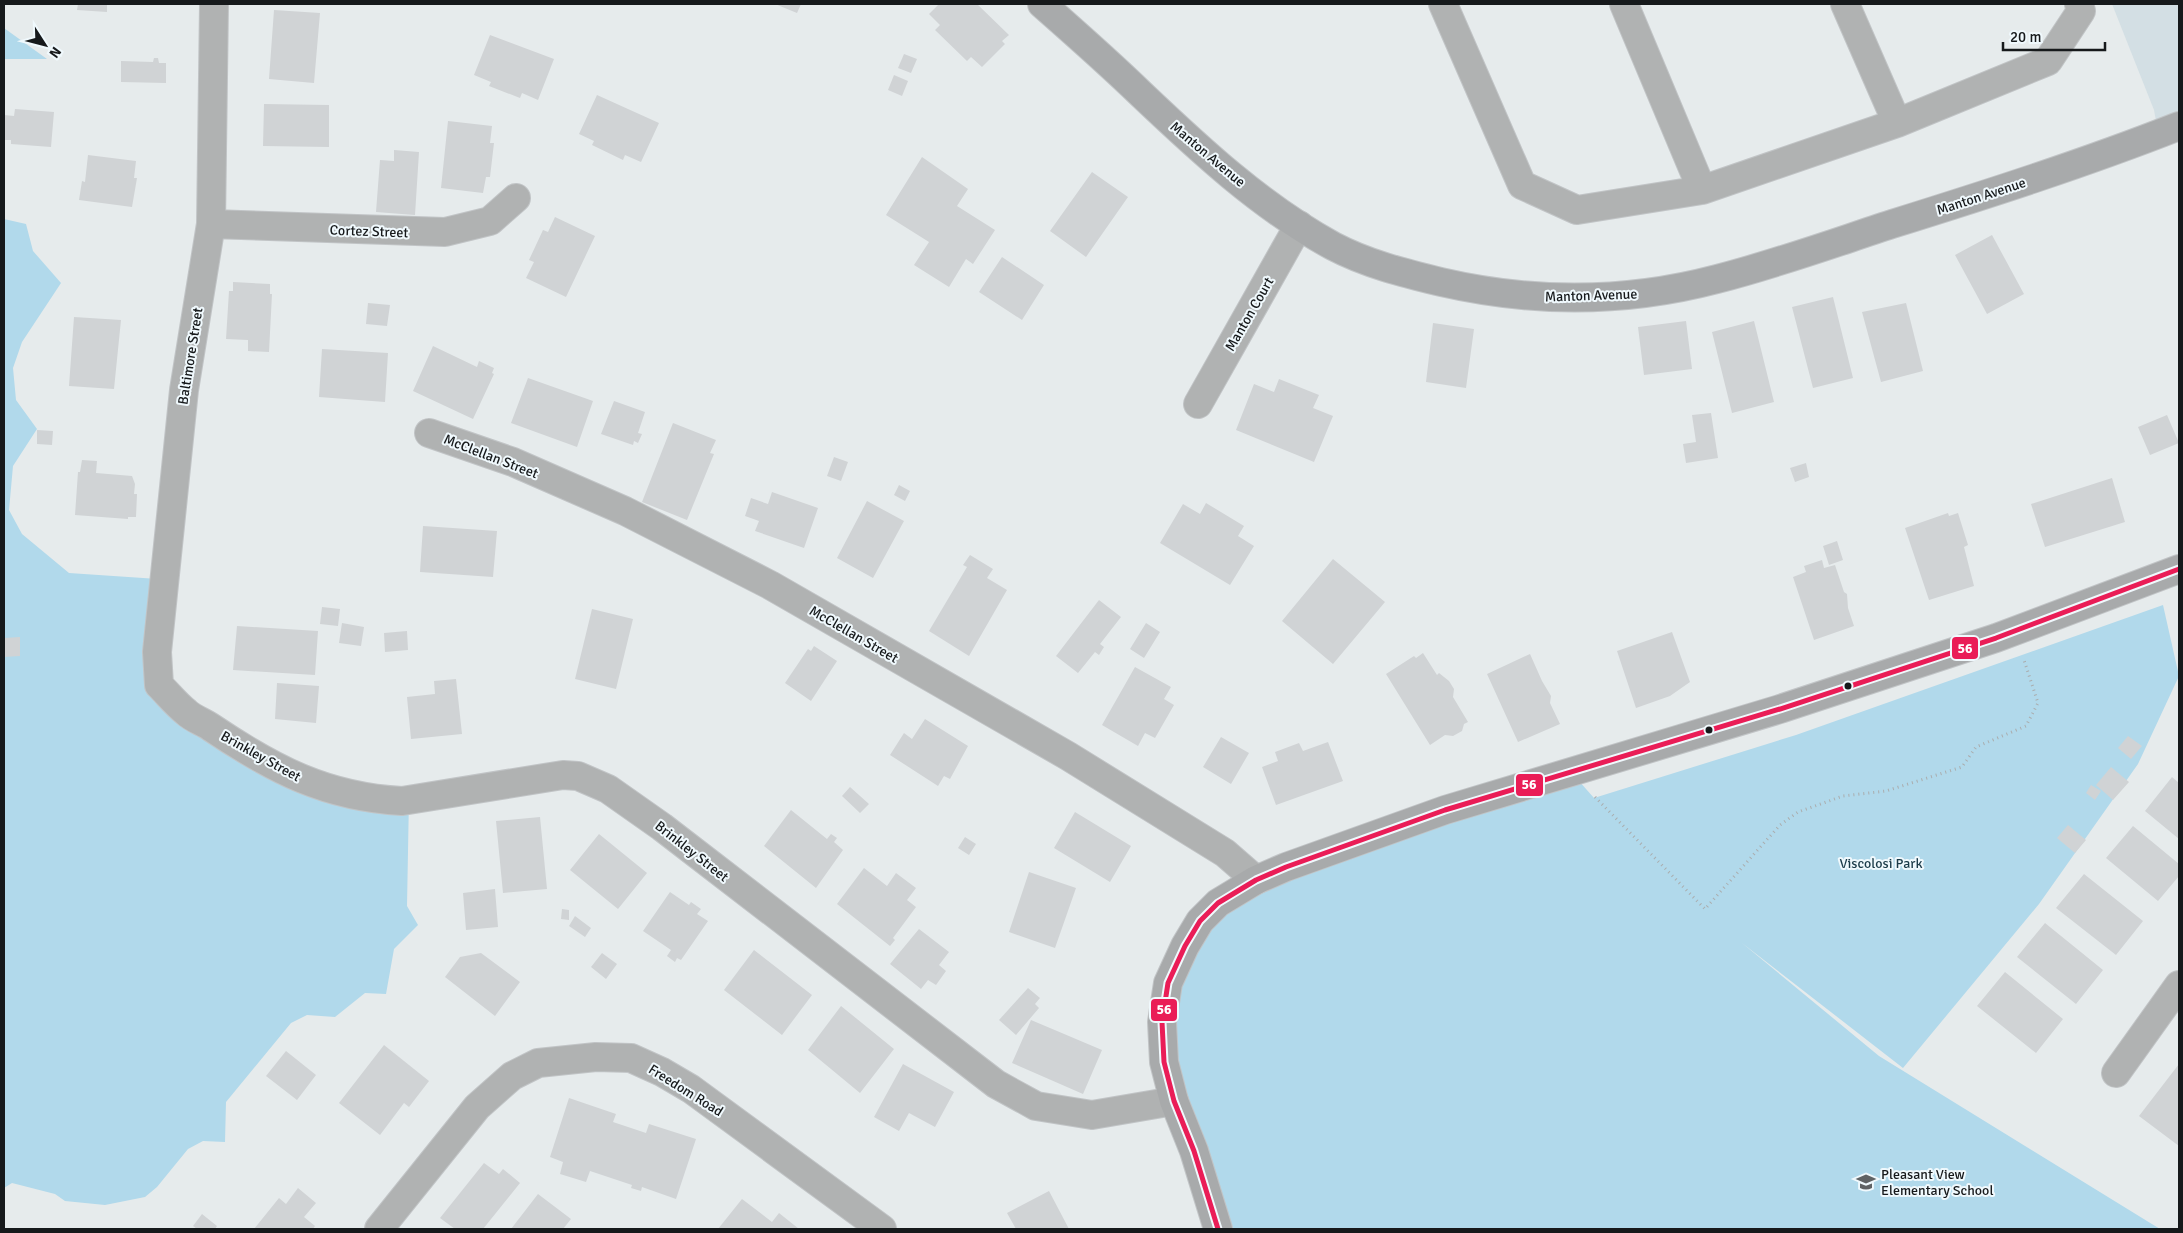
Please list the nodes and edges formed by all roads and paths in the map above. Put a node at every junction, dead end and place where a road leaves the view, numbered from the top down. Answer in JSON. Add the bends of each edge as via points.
{"nodes":[{"id":1,"x":214,"y":4,"type":"edge"},
{"id":2,"x":1042,"y":4,"type":"edge"},
{"id":3,"x":1443,"y":4,"type":"edge"},
{"id":4,"x":1624,"y":4,"type":"edge"},
{"id":5,"x":1845,"y":4,"type":"edge"},
{"id":6,"x":2079,"y":4,"type":"edge"},
{"id":7,"x":1897,"y":123,"type":"junction"},
{"id":8,"x":2179,"y":126,"type":"edge"},
{"id":9,"x":1702,"y":190,"type":"junction"},
{"id":10,"x":516,"y":198,"type":"dead end"},
{"id":11,"x":211,"y":224,"type":"junction"},
{"id":12,"x":1299,"y":224,"type":"junction"},
{"id":13,"x":1198,"y":404,"type":"dead end"},
{"id":14,"x":429,"y":433,"type":"dead end"},
{"id":15,"x":2179,"y":569,"type":"edge"},
{"id":16,"x":2015,"y":631,"type":"junction"},
{"id":17,"x":174,"y":701,"type":"joint"},
{"id":18,"x":1591,"y":793,"type":"dead end"},
{"id":19,"x":1256,"y":880,"type":"junction"},
{"id":20,"x":2177,"y":991,"type":"edge"},
{"id":21,"x":2116,"y":1073,"type":"dead end"},
{"id":22,"x":1174,"y":1101,"type":"junction"},
{"id":23,"x":379,"y":1229,"type":"edge"},
{"id":24,"x":882,"y":1229,"type":"edge"},
{"id":25,"x":1218,"y":1229,"type":"edge"}],
"edges":[{"from":1,"to":11,"type":"street","name":"Baltimore Street"},
{"from":2,"to":12,"type":"main road","name":"Manton Avenue","via":[[1225,170]]},
{"from":3,"to":9,"type":"street","via":[[1522,185],[1577,210]]},
{"from":4,"to":9,"type":"street"},
{"from":5,"to":7,"type":"street"},
{"from":6,"to":7,"type":"street","via":[[2081,10],[2048,61]]},
{"from":7,"to":9,"type":"street"},
{"from":8,"to":12,"type":"main road","name":"Manton Avenue","via":[[2039,178],[1716,280],[1652,292],[1596,298],[1548,298],[1478,290],[1379,266],[1334,246]]},
{"from":10,"to":11,"type":"street","name":"Cortez Street","via":[[490,221],[445,232]]},
{"from":11,"to":17,"type":"street","name":"Baltimore Street","via":[[184,390],[157,652],[159,685]]},
{"from":12,"to":13,"type":"street","name":"Manton Court"},
{"from":14,"to":19,"type":"street","name":"McClellan Street","via":[[513,462],[625,511],[770,584],[1068,756],[1225,853]]},
{"from":15,"to":16,"type":"main road"},
{"from":16,"to":18,"type":"path","via":[[2038,703],[2026,726],[1976,747],[1962,767],[1886,791],[1843,796],[1798,812],[1780,825],[1705,909]]},
{"from":16,"to":19,"type":"main road","via":[[1780,710],[1445,810]]},
{"from":17,"to":22,"type":"street","name":"Brinkley Street","via":[[186,713],[283,772],[312,784],[361,797],[402,801],[563,775],[591,780],[636,808],[1004,1088],[1036,1106],[1092,1115]]},
{"from":19,"to":22,"type":"main road","via":[[1218,903],[1200,921],[1168,983],[1162,1022],[1164,1062]]},
{"from":20,"to":21,"type":"street"},
{"from":22,"to":25,"type":"main road","via":[[1194,1151]]},
{"from":23,"to":24,"type":"street","name":"Freedom Road","via":[[477,1107],[512,1076],[538,1063],[596,1057],[630,1058],[684,1085]]}]}
